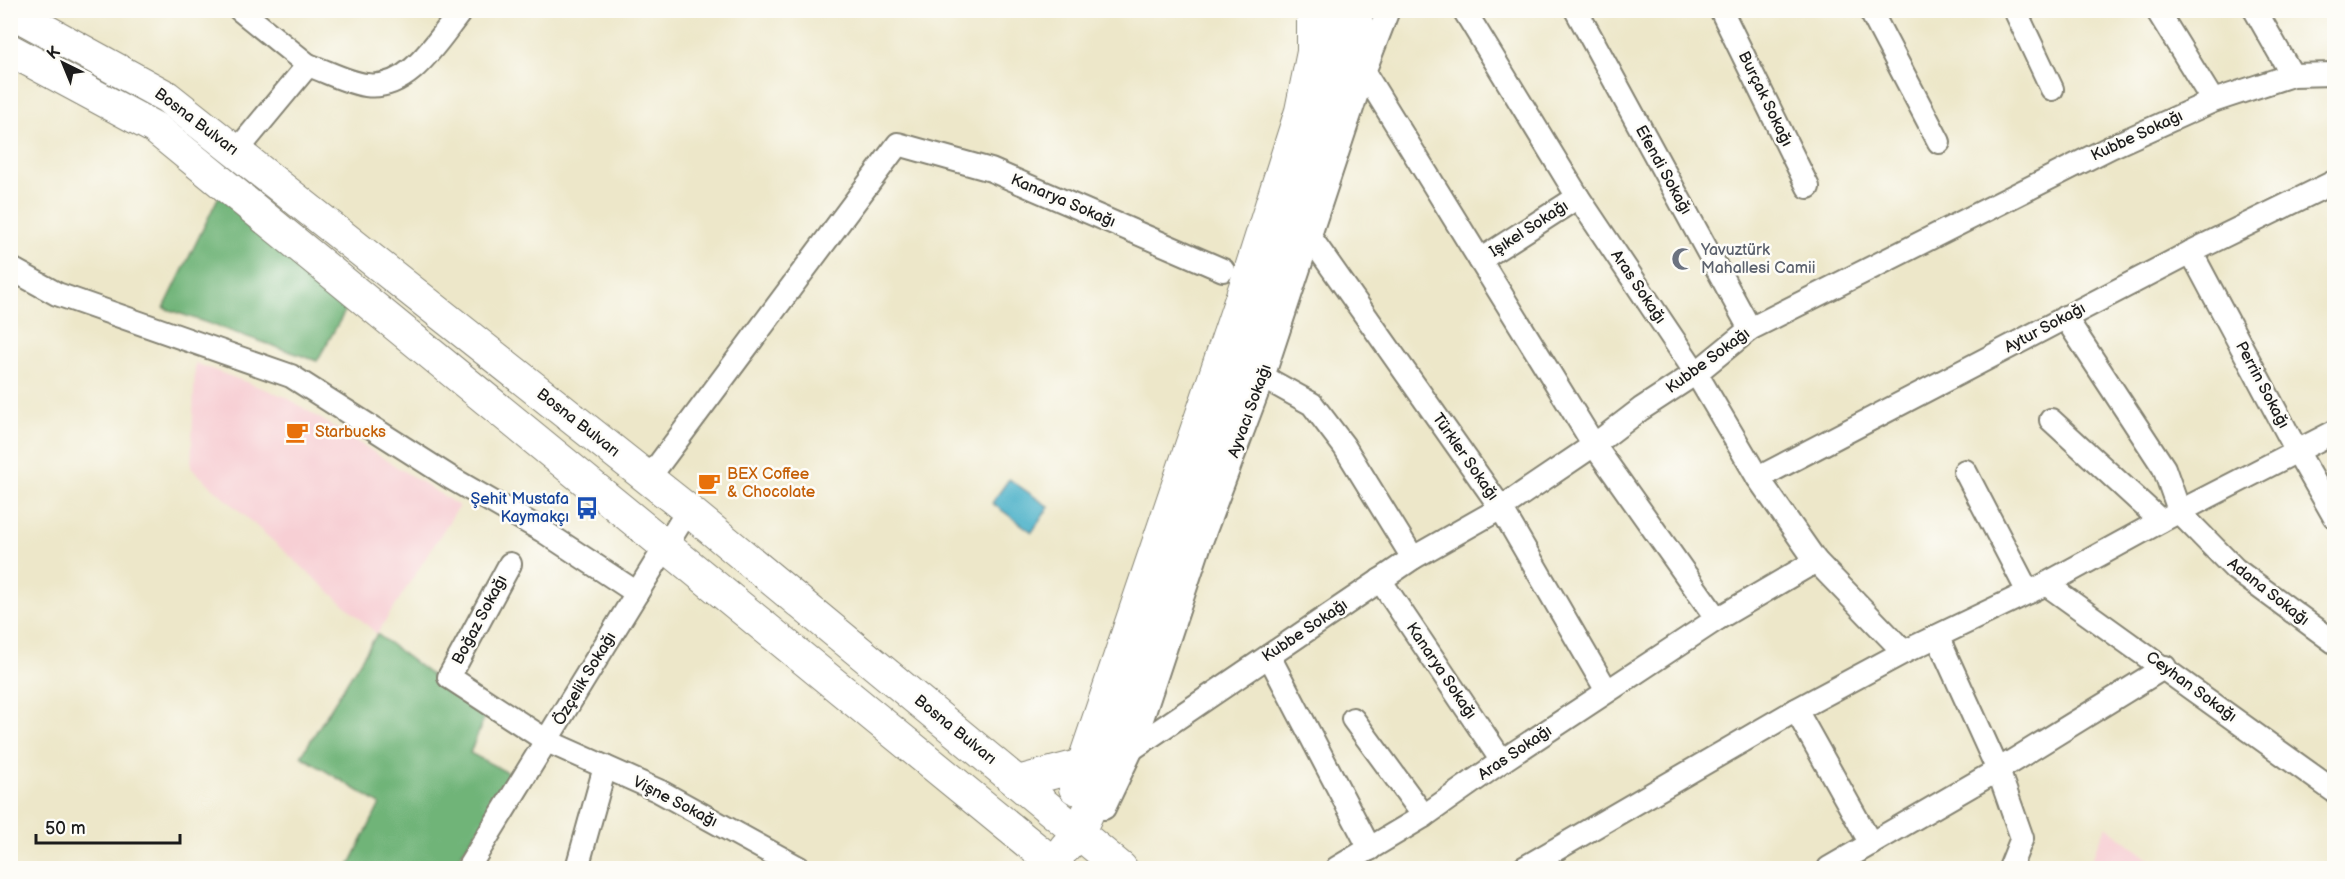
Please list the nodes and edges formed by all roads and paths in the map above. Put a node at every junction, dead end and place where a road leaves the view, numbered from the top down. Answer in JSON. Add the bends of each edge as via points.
{"nodes":[{"id":1,"x":240,"y":10,"type":"edge"},
{"id":2,"x":462,"y":10,"type":"edge"},
{"id":3,"x":1313,"y":10,"type":"edge"},
{"id":4,"x":1344,"y":10,"type":"edge"},
{"id":5,"x":1361,"y":10,"type":"edge"},
{"id":6,"x":1388,"y":10,"type":"edge"},
{"id":7,"x":1464,"y":10,"type":"edge"},
{"id":8,"x":1721,"y":10,"type":"edge"},
{"id":9,"x":1870,"y":10,"type":"edge"},
{"id":10,"x":2015,"y":10,"type":"edge"},
{"id":11,"x":2157,"y":10,"type":"edge"},
{"id":12,"x":2255,"y":10,"type":"edge"},
{"id":13,"x":10,"y":11,"type":"edge"},
{"id":14,"x":1577,"y":11,"type":"edge"},
{"id":15,"x":10,"y":50,"type":"edge"},
{"id":16,"x":308,"y":65,"type":"junction"},
{"id":17,"x":1364,"y":72,"type":"junction"},
{"id":18,"x":2334,"y":74,"type":"edge"},
{"id":19,"x":2292,"y":75,"type":"junction"},
{"id":20,"x":2052,"y":89,"type":"dead end"},
{"id":21,"x":2213,"y":101,"type":"junction"},
{"id":22,"x":1939,"y":142,"type":"dead end"},
{"id":23,"x":236,"y":152,"type":"junction"},
{"id":24,"x":2334,"y":182,"type":"edge"},
{"id":25,"x":1808,"y":187,"type":"dead end"},
{"id":26,"x":1578,"y":197,"type":"junction"},
{"id":27,"x":1308,"y":234,"type":"junction"},
{"id":28,"x":2191,"y":252,"type":"junction"},
{"id":29,"x":1479,"y":260,"type":"junction"},
{"id":30,"x":10,"y":268,"type":"edge"},
{"id":31,"x":1223,"y":270,"type":"dead end"},
{"id":32,"x":2065,"y":317,"type":"junction"},
{"id":33,"x":1750,"y":329,"type":"junction"},
{"id":34,"x":1696,"y":373,"type":"junction"},
{"id":35,"x":1263,"y":376,"type":"junction"},
{"id":36,"x":2051,"y":420,"type":"dead end"},
{"id":37,"x":2334,"y":432,"type":"edge"},
{"id":38,"x":1594,"y":445,"type":"junction"},
{"id":39,"x":2297,"y":451,"type":"junction"},
{"id":40,"x":1965,"y":471,"type":"dead end"},
{"id":41,"x":1758,"y":478,"type":"junction"},
{"id":42,"x":648,"y":479,"type":"junction"},
{"id":43,"x":1501,"y":508,"type":"junction"},
{"id":44,"x":688,"y":510,"type":"junction"},
{"id":45,"x":2334,"y":516,"type":"edge"},
{"id":46,"x":2170,"y":517,"type":"junction"},
{"id":47,"x":665,"y":547,"type":"junction"},
{"id":48,"x":1413,"y":558,"type":"junction"},
{"id":49,"x":1816,"y":561,"type":"junction"},
{"id":50,"x":510,"y":564,"type":"dead end"},
{"id":51,"x":1380,"y":580,"type":"junction"},
{"id":52,"x":2037,"y":588,"type":"junction"},
{"id":53,"x":637,"y":593,"type":"junction"},
{"id":54,"x":1716,"y":619,"type":"junction"},
{"id":55,"x":1938,"y":638,"type":"junction"},
{"id":56,"x":2334,"y":643,"type":"edge"},
{"id":57,"x":1904,"y":652,"type":"junction"},
{"id":58,"x":1269,"y":656,"type":"junction"},
{"id":59,"x":2165,"y":667,"type":"junction"},
{"id":60,"x":449,"y":677,"type":"joint"},
{"id":61,"x":1607,"y":691,"type":"junction"},
{"id":62,"x":1796,"y":710,"type":"junction"},
{"id":63,"x":1353,"y":719,"type":"dead end"},
{"id":64,"x":547,"y":741,"type":"junction"},
{"id":65,"x":1132,"y":748,"type":"junction"},
{"id":66,"x":1502,"y":761,"type":"junction"},
{"id":67,"x":1082,"y":765,"type":"junction"},
{"id":68,"x":605,"y":767,"type":"junction"},
{"id":69,"x":1998,"y":770,"type":"junction"},
{"id":70,"x":1018,"y":782,"type":"junction"},
{"id":71,"x":2334,"y":791,"type":"edge"},
{"id":72,"x":1098,"y":805,"type":"junction"},
{"id":73,"x":1425,"y":816,"type":"junction"},
{"id":74,"x":1078,"y":832,"type":"junction"},
{"id":75,"x":1871,"y":844,"type":"junction"},
{"id":76,"x":1370,"y":849,"type":"junction"},
{"id":77,"x":1055,"y":866,"type":"edge"},
{"id":78,"x":1534,"y":867,"type":"edge"},
{"id":79,"x":468,"y":868,"type":"edge"},
{"id":80,"x":577,"y":868,"type":"edge"},
{"id":81,"x":799,"y":868,"type":"edge"},
{"id":82,"x":1121,"y":868,"type":"edge"},
{"id":83,"x":1337,"y":868,"type":"edge"},
{"id":84,"x":1829,"y":868,"type":"edge"},
{"id":85,"x":2010,"y":868,"type":"edge"}],
"edges":[{"from":1,"to":16,"type":"street"},
{"from":2,"to":16,"type":"street","via":[[413,69],[394,83],[367,85]]},
{"from":3,"to":67,"type":"main road","via":[[1313,52],[1301,111],[1244,292]]},
{"from":4,"to":72,"type":"main road","via":[[1344,40],[1331,114]]},
{"from":5,"to":17,"type":"street"},
{"from":6,"to":17,"type":"street","name":"Ayvacı Sokağı"},
{"from":7,"to":26,"type":"street","name":"Aras Sokağı"},
{"from":8,"to":25,"type":"street","name":"Burçak Sokağı"},
{"from":9,"to":22,"type":"street"},
{"from":10,"to":20,"type":"street"},
{"from":11,"to":21,"type":"street"},
{"from":12,"to":19,"type":"street"},
{"from":13,"to":23,"type":"main road","name":"Bosna Bulvarı","via":[[167,97]]},
{"from":14,"to":33,"type":"street","name":"Efendi Sokağı"},
{"from":15,"to":47,"type":"main road","name":"Bosna Bulvarı","via":[[156,128]]},
{"from":16,"to":23,"type":"street"},
{"from":17,"to":27,"type":"street","name":"Ayvacı Sokağı"},
{"from":17,"to":29,"type":"street"},
{"from":18,"to":19,"type":"street","name":"Kubbe Sokağı"},
{"from":19,"to":21,"type":"street","name":"Kubbe Sokağı"},
{"from":21,"to":33,"type":"street","name":"Kubbe Sokağı","via":[[2111,147]]},
{"from":23,"to":42,"type":"main road","name":"Bosna Bulvarı"},
{"from":24,"to":28,"type":"street","name":"Aytur Sokağı"},
{"from":26,"to":29,"type":"street","name":"Işıkel Sokağı"},
{"from":26,"to":34,"type":"street","name":"Aras Sokağı"},
{"from":27,"to":35,"type":"street","name":"Ayvacı Sokağı"},
{"from":27,"to":43,"type":"street","name":"Türkler Sokağı"},
{"from":28,"to":32,"type":"street","name":"Aytur Sokağı"},
{"from":28,"to":39,"type":"street","name":"Perrin Sokağı"},
{"from":29,"to":38,"type":"street"},
{"from":30,"to":53,"type":"street","via":[[57,294],[291,376]]},
{"from":31,"to":42,"type":"street","name":"Kanarya Sokağı","via":[[991,170],[898,144]]},
{"from":32,"to":41,"type":"street","name":"Aytur Sokağı"},
{"from":32,"to":46,"type":"street","via":[[2164,468]]},
{"from":33,"to":34,"type":"street","name":"Kubbe Sokağı"},
{"from":34,"to":38,"type":"street","name":"Kubbe Sokağı"},
{"from":34,"to":41,"type":"street","name":"Aras Sokağı"},
{"from":35,"to":48,"type":"street","via":[[1312,404],[1344,446]]},
{"from":35,"to":65,"type":"street","name":"Ayvacı Sokağı","via":[[1200,544]]},
{"from":36,"to":46,"type":"street","name":"Adana Sokağı"},
{"from":37,"to":39,"type":"street"},
{"from":38,"to":43,"type":"street","name":"Kubbe Sokağı"},
{"from":38,"to":54,"type":"street"},
{"from":39,"to":45,"type":"street","name":"Perrin Sokağı"},
{"from":39,"to":46,"type":"street"},
{"from":40,"to":52,"type":"street"},
{"from":41,"to":49,"type":"street","name":"Aras Sokağı"},
{"from":42,"to":44,"type":"main road","name":"Bosna Bulvarı"},
{"from":43,"to":48,"type":"street","name":"Kubbe Sokağı"},
{"from":43,"to":61,"type":"street","name":"Türkler Sokağı"},
{"from":44,"to":47,"type":"street","name":"Özçelik Sokağı"},
{"from":44,"to":70,"type":"main road","name":"Bosna Bulvarı"},
{"from":46,"to":52,"type":"street"},
{"from":46,"to":56,"type":"street","name":"Adana Sokağı"},
{"from":47,"to":53,"type":"street","name":"Özçelik Sokağı"},
{"from":47,"to":77,"type":"main road","name":"Bosna Bulvarı"},
{"from":48,"to":51,"type":"street","name":"Kubbe Sokağı"},
{"from":49,"to":54,"type":"street","name":"Aras Sokağı"},
{"from":49,"to":57,"type":"street","name":"Aras Sokağı"},
{"from":50,"to":60,"type":"street","name":"Boğaz Sokağı"},
{"from":51,"to":58,"type":"street","name":"Kubbe Sokağı"},
{"from":51,"to":66,"type":"street","name":"Kanarya Sokağı"},
{"from":52,"to":55,"type":"street"},
{"from":52,"to":59,"type":"street","name":"Ceyhan Sokağı"},
{"from":53,"to":64,"type":"street","name":"Özçelik Sokağı"},
{"from":54,"to":61,"type":"street","name":"Aras Sokağı"},
{"from":55,"to":57,"type":"street"},
{"from":55,"to":69,"type":"street"},
{"from":57,"to":62,"type":"street"},
{"from":58,"to":65,"type":"street","name":"Kubbe Sokağı"},
{"from":58,"to":76,"type":"street"},
{"from":59,"to":69,"type":"street"},
{"from":59,"to":71,"type":"street","name":"Ceyhan Sokağı"},
{"from":60,"to":64,"type":"street","name":"Özçelik Sokağı"},
{"from":61,"to":66,"type":"street","name":"Aras Sokağı"},
{"from":62,"to":75,"type":"street"},
{"from":62,"to":78,"type":"street"},
{"from":63,"to":73,"type":"street"},
{"from":64,"to":68,"type":"street","name":"Vişne Sokağı"},
{"from":64,"to":79,"type":"street"},
{"from":65,"to":72,"type":"street","name":"Ayvacı Sokağı"},
{"from":66,"to":73,"type":"street","name":"Aras Sokağı"},
{"from":67,"to":70,"type":"main road"},
{"from":67,"to":74,"type":"main road"},
{"from":68,"to":80,"type":"street"},
{"from":68,"to":81,"type":"street","name":"Vişne Sokağı","via":[[659,791]]},
{"from":69,"to":75,"type":"street"},
{"from":69,"to":85,"type":"street","via":[[2022,838]]},
{"from":70,"to":74,"type":"main road","name":"Bosna Bulvarı"},
{"from":72,"to":74,"type":"main road"},
{"from":73,"to":76,"type":"street","name":"Aras Sokağı"},
{"from":74,"to":77,"type":"main road"},
{"from":74,"to":82,"type":"main road","name":"Bosna Bulvarı"},
{"from":75,"to":84,"type":"street"},
{"from":76,"to":83,"type":"street","name":"Aras Sokağı"}]}
